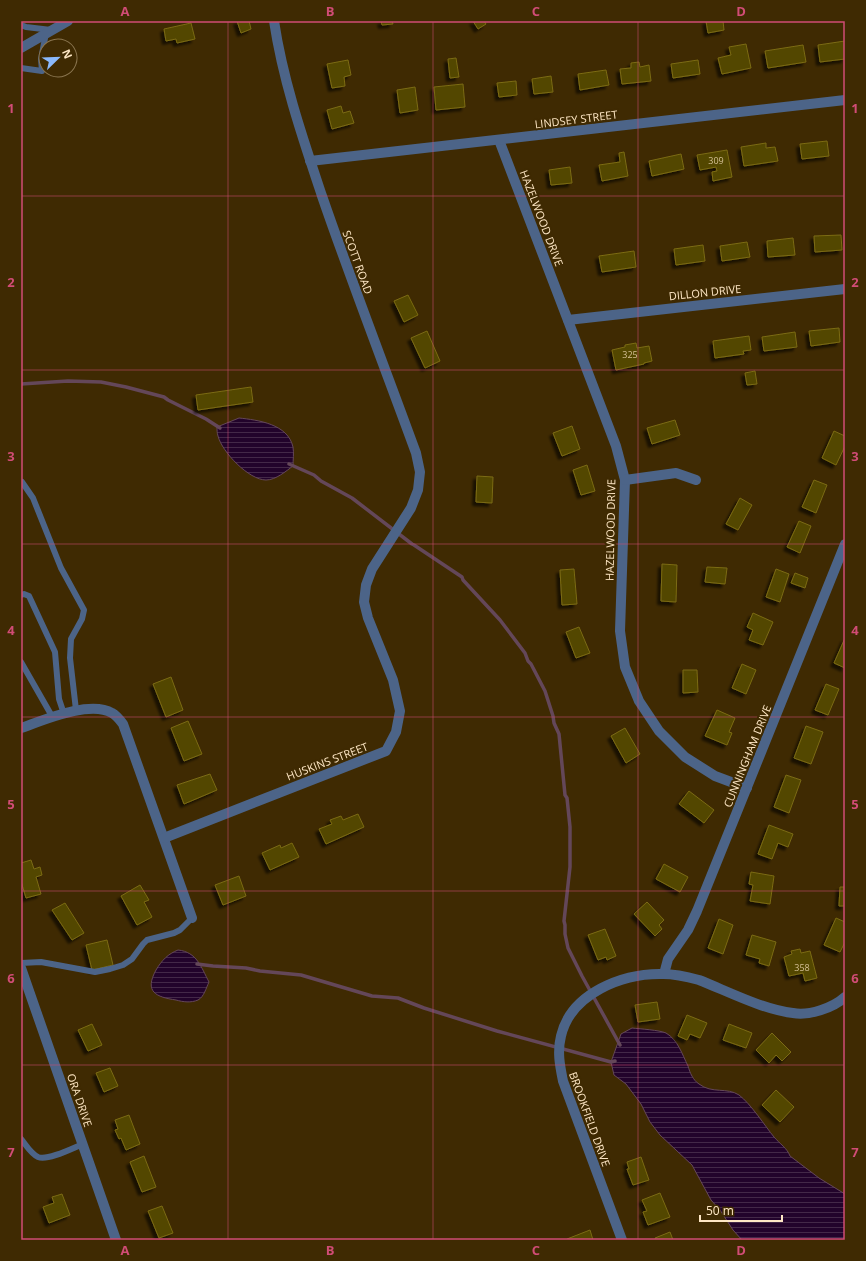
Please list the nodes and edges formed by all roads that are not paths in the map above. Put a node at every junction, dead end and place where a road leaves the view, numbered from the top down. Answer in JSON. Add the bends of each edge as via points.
{"nodes":[{"id":1,"x":68,"y":21,"type":"edge"},
{"id":2,"x":274,"y":21,"type":"edge"},
{"id":3,"x":21,"y":25,"type":"edge"},
{"id":4,"x":48,"y":32,"type":"junction"},
{"id":5,"x":21,"y":48,"type":"edge"},
{"id":6,"x":21,"y":68,"type":"edge"},
{"id":7,"x":845,"y":100,"type":"edge"},
{"id":8,"x":499,"y":140,"type":"junction"},
{"id":9,"x":310,"y":161,"type":"junction"},
{"id":10,"x":845,"y":289,"type":"edge"},
{"id":11,"x":568,"y":320,"type":"junction"},
{"id":12,"x":625,"y":480,"type":"junction"},
{"id":13,"x":696,"y":480,"type":"dead end"},
{"id":14,"x":22,"y":482,"type":"dead end"},
{"id":15,"x":411,"y":508,"type":"joint"},
{"id":16,"x":845,"y":544,"type":"edge"},
{"id":17,"x":21,"y":595,"type":"edge"},
{"id":18,"x":21,"y":662,"type":"edge"},
{"id":19,"x":76,"y":710,"type":"junction"},
{"id":20,"x":64,"y":714,"type":"junction"},
{"id":21,"x":53,"y":718,"type":"junction"},
{"id":22,"x":21,"y":728,"type":"edge"},
{"id":23,"x":747,"y":788,"type":"junction"},
{"id":24,"x":164,"y":838,"type":"junction"},
{"id":25,"x":192,"y":918,"type":"joint"},
{"id":26,"x":21,"y":963,"type":"edge"},
{"id":27,"x":21,"y":968,"type":"edge"},
{"id":28,"x":664,"y":974,"type":"junction"},
{"id":29,"x":845,"y":997,"type":"edge"},
{"id":30,"x":21,"y":1139,"type":"edge"},
{"id":31,"x":83,"y":1144,"type":"junction"},
{"id":32,"x":116,"y":1240,"type":"edge"},
{"id":33,"x":622,"y":1240,"type":"edge"}],
"edges":[{"from":1,"to":4,"type":"street"},
{"from":2,"to":9,"type":"street","name":"SCOTT ROAD","via":[[291,100]]},
{"from":3,"to":4,"type":"lane"},
{"from":4,"to":5,"type":"street"},
{"from":4,"to":6,"type":"lane","via":[[41,59],[42,71]]},
{"from":7,"to":8,"type":"street","name":"LINDSEY STREET"},
{"from":8,"to":9,"type":"street","name":"LINDSEY STREET"},
{"from":8,"to":11,"type":"street","name":"HAZELWOOD DRIVE"},
{"from":9,"to":15,"type":"street","name":"SCOTT ROAD","via":[[416,453],[420,472],[418,490]]},
{"from":10,"to":11,"type":"street","name":"DILLON DRIVE"},
{"from":11,"to":12,"type":"street","name":"HAZELWOOD DRIVE","via":[[616,446]]},
{"from":12,"to":13,"type":"street","via":[[676,473]]},
{"from":12,"to":23,"type":"street","name":"HAZELWOOD DRIVE","via":[[620,631],[625,667],[639,701],[659,731],[685,757],[715,776]]},
{"from":14,"to":19,"type":"lane","via":[[33,498],[61,568],[84,610],[72,639],[70,658]]},
{"from":15,"to":24,"type":"street","name":"HUSKINS STREET","via":[[372,569],[366,585],[364,602],[393,680],[400,711],[396,732],[386,751]]},
{"from":16,"to":23,"type":"street","name":"CUNNINGHAM DRIVE"},
{"from":17,"to":20,"type":"lane","via":[[29,596],[55,652],[59,699]]},
{"from":18,"to":21,"type":"lane"},
{"from":19,"to":20,"type":"street"},
{"from":19,"to":24,"type":"street","via":[[106,710],[114,713],[123,724]]},
{"from":20,"to":21,"type":"street"},
{"from":21,"to":22,"type":"street"},
{"from":23,"to":28,"type":"street","name":"CUNNINGHAM DRIVE","via":[[697,911],[688,930],[668,959]]},
{"from":24,"to":25,"type":"street"},
{"from":25,"to":26,"type":"lane","via":[[174,933],[147,940],[132,960],[110,970],[95,972],[41,962]]},
{"from":27,"to":31,"type":"street","name":"ORA DRIVE"},
{"from":28,"to":29,"type":"street","name":"BROOKFIELD DRIVE","via":[[699,980],[771,1008],[794,1014],[818,1012]]},
{"from":28,"to":33,"type":"street","name":"BROOKFIELD DRIVE","via":[[614,982],[586,997],[570,1014],[561,1035],[558,1058],[563,1081]]},
{"from":30,"to":31,"type":"lane","via":[[37,1157],[44,1158]]},
{"from":31,"to":32,"type":"street","name":"ORA DRIVE"}]}
